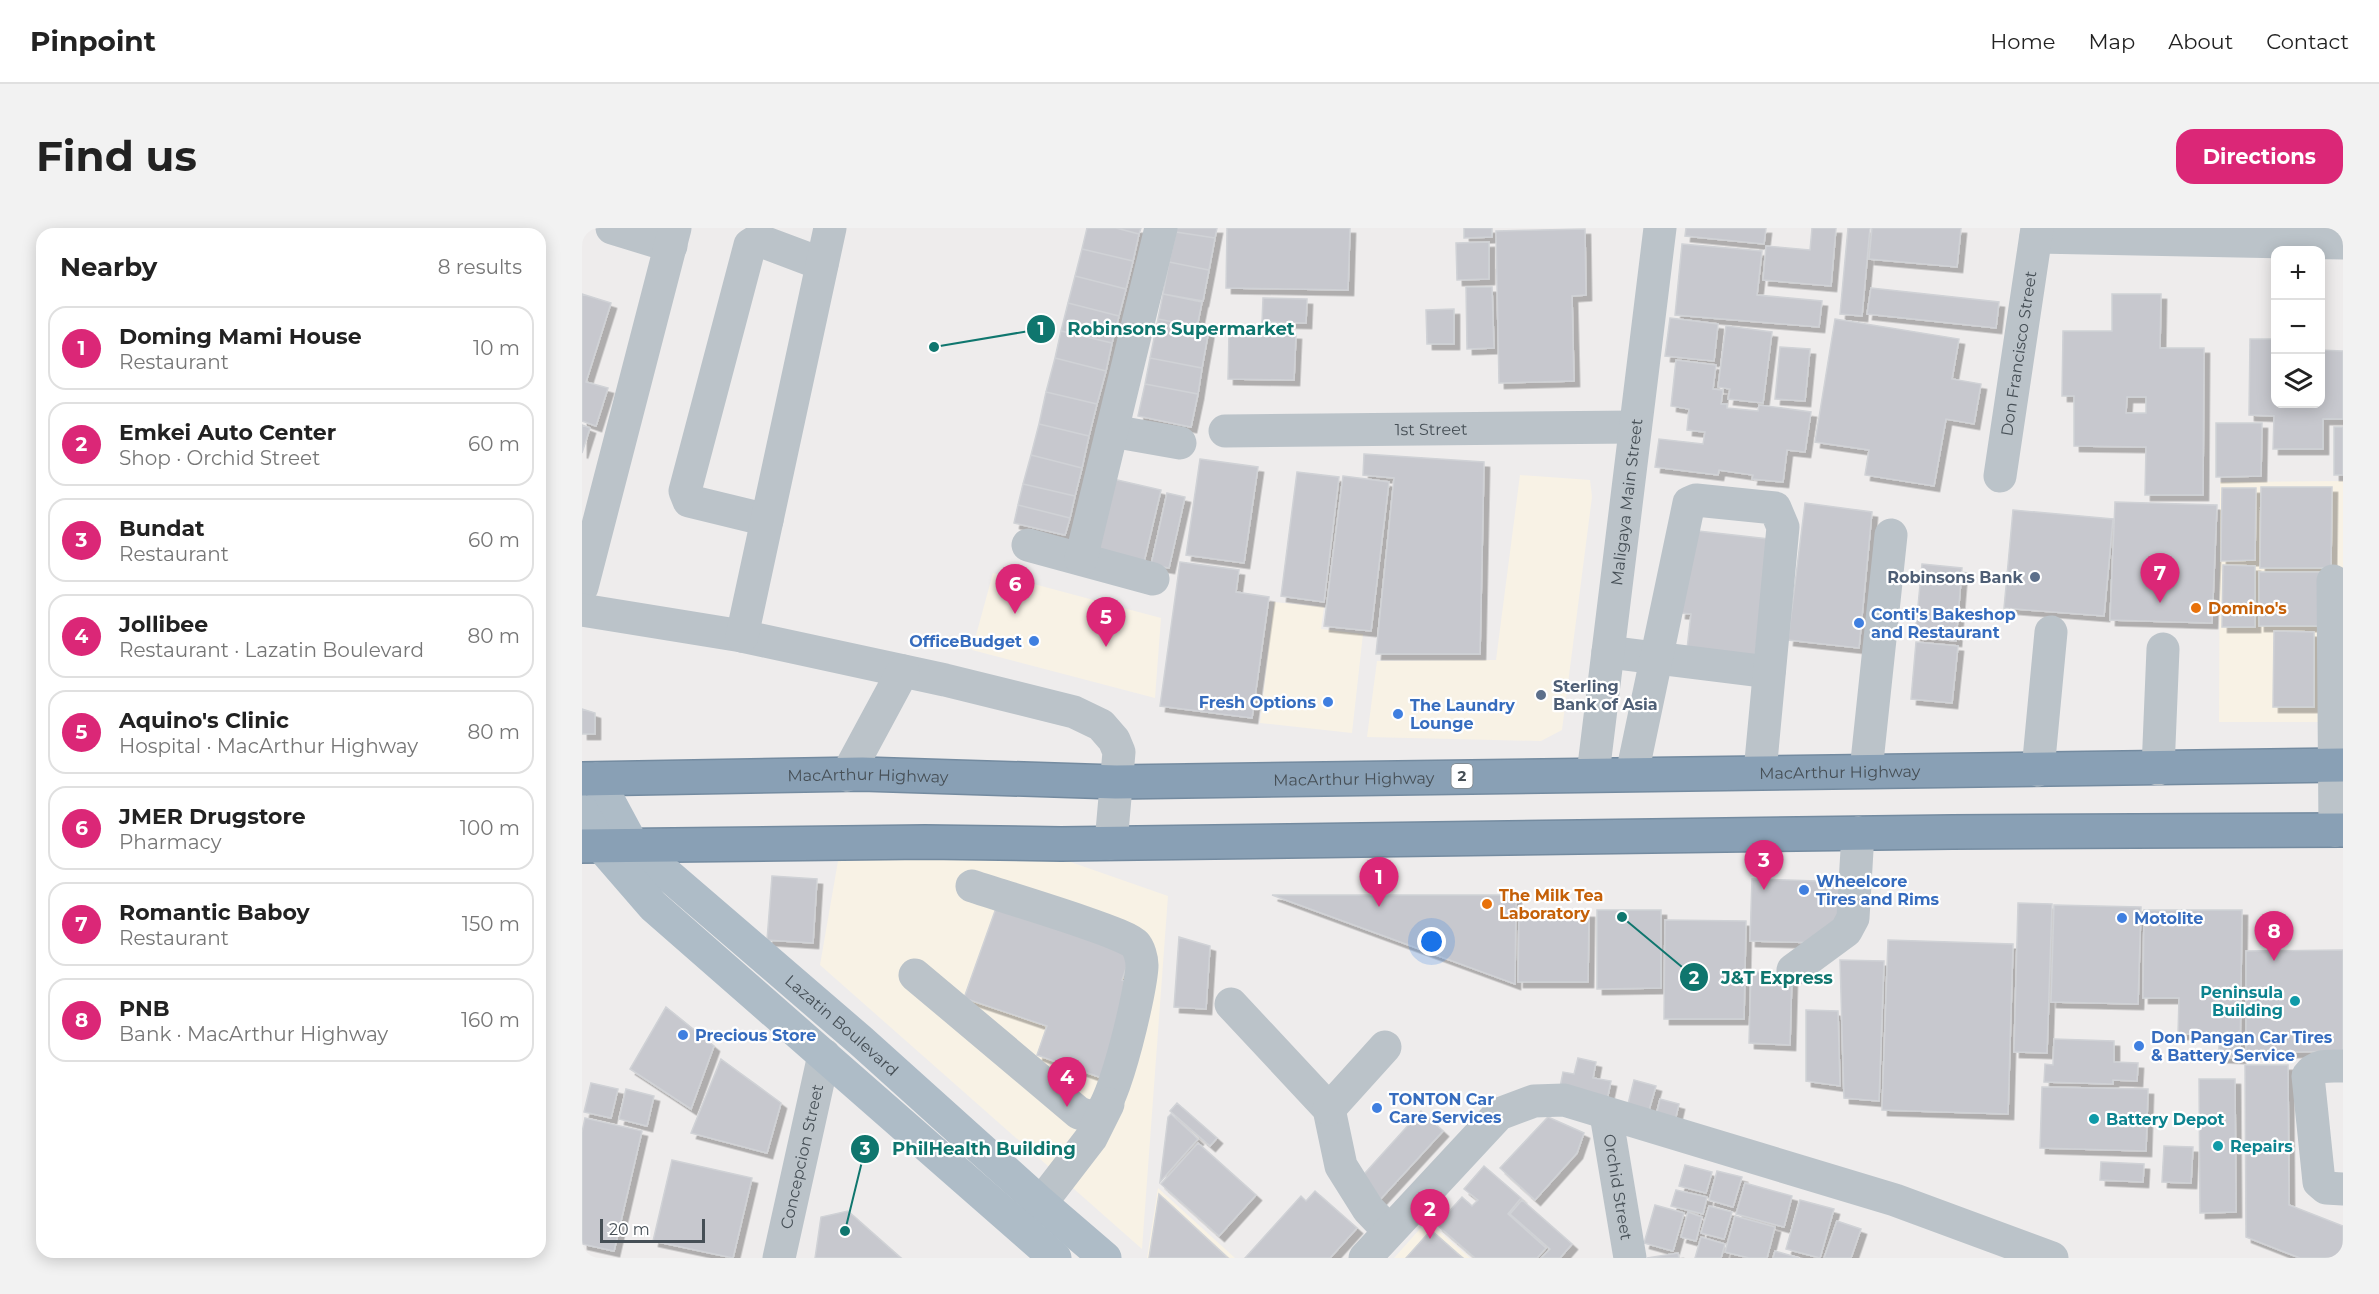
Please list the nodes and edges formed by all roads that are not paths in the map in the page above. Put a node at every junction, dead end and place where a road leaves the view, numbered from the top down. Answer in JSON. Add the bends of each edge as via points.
{"nodes":[{"id":1,"x":612,"y":228,"type":"edge"},
{"id":2,"x":830,"y":228,"type":"edge"},
{"id":3,"x":1161,"y":228,"type":"edge"},
{"id":4,"x":1660,"y":228,"type":"edge"},
{"id":5,"x":2037,"y":232,"type":"edge"},
{"id":6,"x":673,"y":237,"type":"edge"},
{"id":7,"x":2343,"y":243,"type":"edge"},
{"id":8,"x":822,"y":264,"type":"junction"},
{"id":9,"x":1635,"y":427,"type":"junction"},
{"id":10,"x":1112,"y":431,"type":"junction"},
{"id":11,"x":1226,"y":431,"type":"dead end"},
{"id":12,"x":1180,"y":443,"type":"dead end"},
{"id":13,"x":2000,"y":476,"type":"dead end"},
{"id":14,"x":767,"y":520,"type":"junction"},
{"id":15,"x":1891,"y":535,"type":"dead end"},
{"id":16,"x":1028,"y":545,"type":"dead end"},
{"id":17,"x":1081,"y":559,"type":"junction"},
{"id":18,"x":1153,"y":579,"type":"dead end"},
{"id":19,"x":2333,"y":581,"type":"dead end"},
{"id":20,"x":582,"y":586,"type":"edge"},
{"id":21,"x":582,"y":610,"type":"edge"},
{"id":22,"x":2051,"y":632,"type":"dead end"},
{"id":23,"x":742,"y":636,"type":"junction"},
{"id":24,"x":2163,"y":649,"type":"dead end"},
{"id":25,"x":1608,"y":652,"type":"junction"},
{"id":26,"x":1656,"y":658,"type":"junction"},
{"id":27,"x":903,"y":671,"type":"junction"},
{"id":28,"x":1769,"y":672,"type":"junction"},
{"id":29,"x":2338,"y":766,"type":"edge"},
{"id":30,"x":2158,"y":769,"type":"junction"},
{"id":31,"x":2038,"y":770,"type":"junction"},
{"id":32,"x":1866,"y":771,"type":"junction"},
{"id":33,"x":1760,"y":772,"type":"junction"},
{"id":34,"x":848,"y":774,"type":"junction"},
{"id":35,"x":1593,"y":774,"type":"junction"},
{"id":36,"x":1632,"y":774,"type":"junction"},
{"id":37,"x":590,"y":779,"type":"edge"},
{"id":38,"x":1116,"y":782,"type":"junction"},
{"id":39,"x":582,"y":811,"type":"edge"},
{"id":40,"x":2339,"y":830,"type":"edge"},
{"id":41,"x":1858,"y":833,"type":"junction"},
{"id":42,"x":1112,"y":843,"type":"junction"},
{"id":43,"x":605,"y":845,"type":"edge"},
{"id":44,"x":972,"y":886,"type":"dead end"},
{"id":45,"x":1793,"y":970,"type":"dead end"},
{"id":46,"x":915,"y":975,"type":"dead end"},
{"id":47,"x":1231,"y":1004,"type":"dead end"},
{"id":48,"x":1385,"y":1047,"type":"dead end"},
{"id":49,"x":824,"y":1055,"type":"junction"},
{"id":50,"x":2343,"y":1066,"type":"edge"},
{"id":51,"x":1108,"y":1104,"type":"junction"},
{"id":52,"x":1329,"y":1108,"type":"junction"},
{"id":53,"x":1606,"y":1114,"type":"junction"},
{"id":54,"x":2343,"y":1189,"type":"edge"},
{"id":55,"x":1041,"y":1203,"type":"junction"},
{"id":56,"x":1389,"y":1231,"type":"junction"},
{"id":57,"x":779,"y":1258,"type":"edge"},
{"id":58,"x":1055,"y":1258,"type":"edge"},
{"id":59,"x":1105,"y":1258,"type":"edge"},
{"id":60,"x":1365,"y":1258,"type":"edge"},
{"id":61,"x":1630,"y":1258,"type":"edge"},
{"id":62,"x":2052,"y":1258,"type":"edge"}],
"edges":[{"from":1,"to":6,"type":"street"},
{"from":2,"to":8,"type":"street"},
{"from":3,"to":10,"type":"street"},
{"from":4,"to":9,"type":"street","name":"Maligaya Main Street"},
{"from":5,"to":7,"type":"street"},
{"from":5,"to":13,"type":"street","name":"Don Francisco Street"},
{"from":6,"to":20,"type":"street"},
{"from":8,"to":14,"type":"street"},
{"from":8,"to":14,"type":"street","via":[[758,240],[750,245],[685,491],[689,501]]},
{"from":9,"to":11,"type":"street","name":"1st Street"},
{"from":9,"to":25,"type":"street","name":"Maligaya Main Street"},
{"from":10,"to":12,"type":"street"},
{"from":10,"to":17,"type":"street"},
{"from":14,"to":23,"type":"street"},
{"from":15,"to":32,"type":"street"},
{"from":16,"to":17,"type":"street"},
{"from":17,"to":18,"type":"street"},
{"from":19,"to":29,"type":"street"},
{"from":21,"to":23,"type":"street"},
{"from":22,"to":31,"type":"street"},
{"from":23,"to":27,"type":"street"},
{"from":24,"to":30,"type":"street"},
{"from":25,"to":26,"type":"street"},
{"from":25,"to":35,"type":"street","name":"Maligaya Main Street"},
{"from":26,"to":28,"type":"street"},
{"from":26,"to":28,"type":"street","via":[[1689,504],[1696,500],[1775,508],[1783,527]]},
{"from":26,"to":36,"type":"street"},
{"from":27,"to":34,"type":"street"},
{"from":27,"to":38,"type":"street","via":[[1074,712],[1101,725],[1119,752]]},
{"from":28,"to":33,"type":"street"},
{"from":29,"to":30,"type":"highway","name":"MacArthur Highway","number":"2"},
{"from":29,"to":40,"type":"street"},
{"from":30,"to":31,"type":"highway","name":"MacArthur Highway","number":"2"},
{"from":31,"to":32,"type":"highway","name":"MacArthur Highway","number":"2"},
{"from":32,"to":33,"type":"highway","name":"MacArthur Highway","number":"2"},
{"from":33,"to":36,"type":"highway","name":"MacArthur Highway","number":"2"},
{"from":34,"to":37,"type":"highway","name":"MacArthur Highway","number":"2"},
{"from":34,"to":38,"type":"highway","name":"MacArthur Highway","number":"2"},
{"from":35,"to":36,"type":"highway","name":"MacArthur Highway","number":"2"},
{"from":35,"to":38,"type":"highway","name":"MacArthur Highway","number":"2"},
{"from":37,"to":43,"type":"main road","name":"Lazatin Boulevard"},
{"from":38,"to":42,"type":"street"},
{"from":39,"to":43,"type":"main road","name":"Lazatin Boulevard"},
{"from":40,"to":41,"type":"highway"},
{"from":41,"to":42,"type":"highway"},
{"from":41,"to":45,"type":"street","via":[[1853,918],[1845,931]]},
{"from":42,"to":43,"type":"highway"},
{"from":43,"to":49,"type":"main road","name":"Lazatin Boulevard","via":[[653,906]]},
{"from":43,"to":55,"type":"main road","name":"Lazatin Boulevard","via":[[887,1064]]},
{"from":44,"to":51,"type":"street","via":[[1104,930],[1137,945],[1142,965],[1128,1038]]},
{"from":46,"to":51,"type":"street","via":[[1079,1113],[1091,1117],[1100,1114]]},
{"from":47,"to":52,"type":"street"},
{"from":48,"to":52,"type":"street"},
{"from":49,"to":57,"type":"street","name":"Concepcion Street"},
{"from":49,"to":58,"type":"main road","name":"Lazatin Boulevard"},
{"from":50,"to":54,"type":"street","via":[[2318,1067],[2308,1077],[2319,1182],[2326,1188]]},
{"from":51,"to":55,"type":"street","via":[[1091,1138]]},
{"from":52,"to":56,"type":"street","via":[[1341,1166],[1368,1209]]},
{"from":53,"to":56,"type":"street","via":[[1564,1100],[1534,1101],[1499,1114]]},
{"from":53,"to":61,"type":"street","name":"Orchid Street"},
{"from":53,"to":62,"type":"street","via":[[1895,1200]]},
{"from":55,"to":59,"type":"main road","name":"Lazatin Boulevard"},
{"from":56,"to":60,"type":"street"}]}
